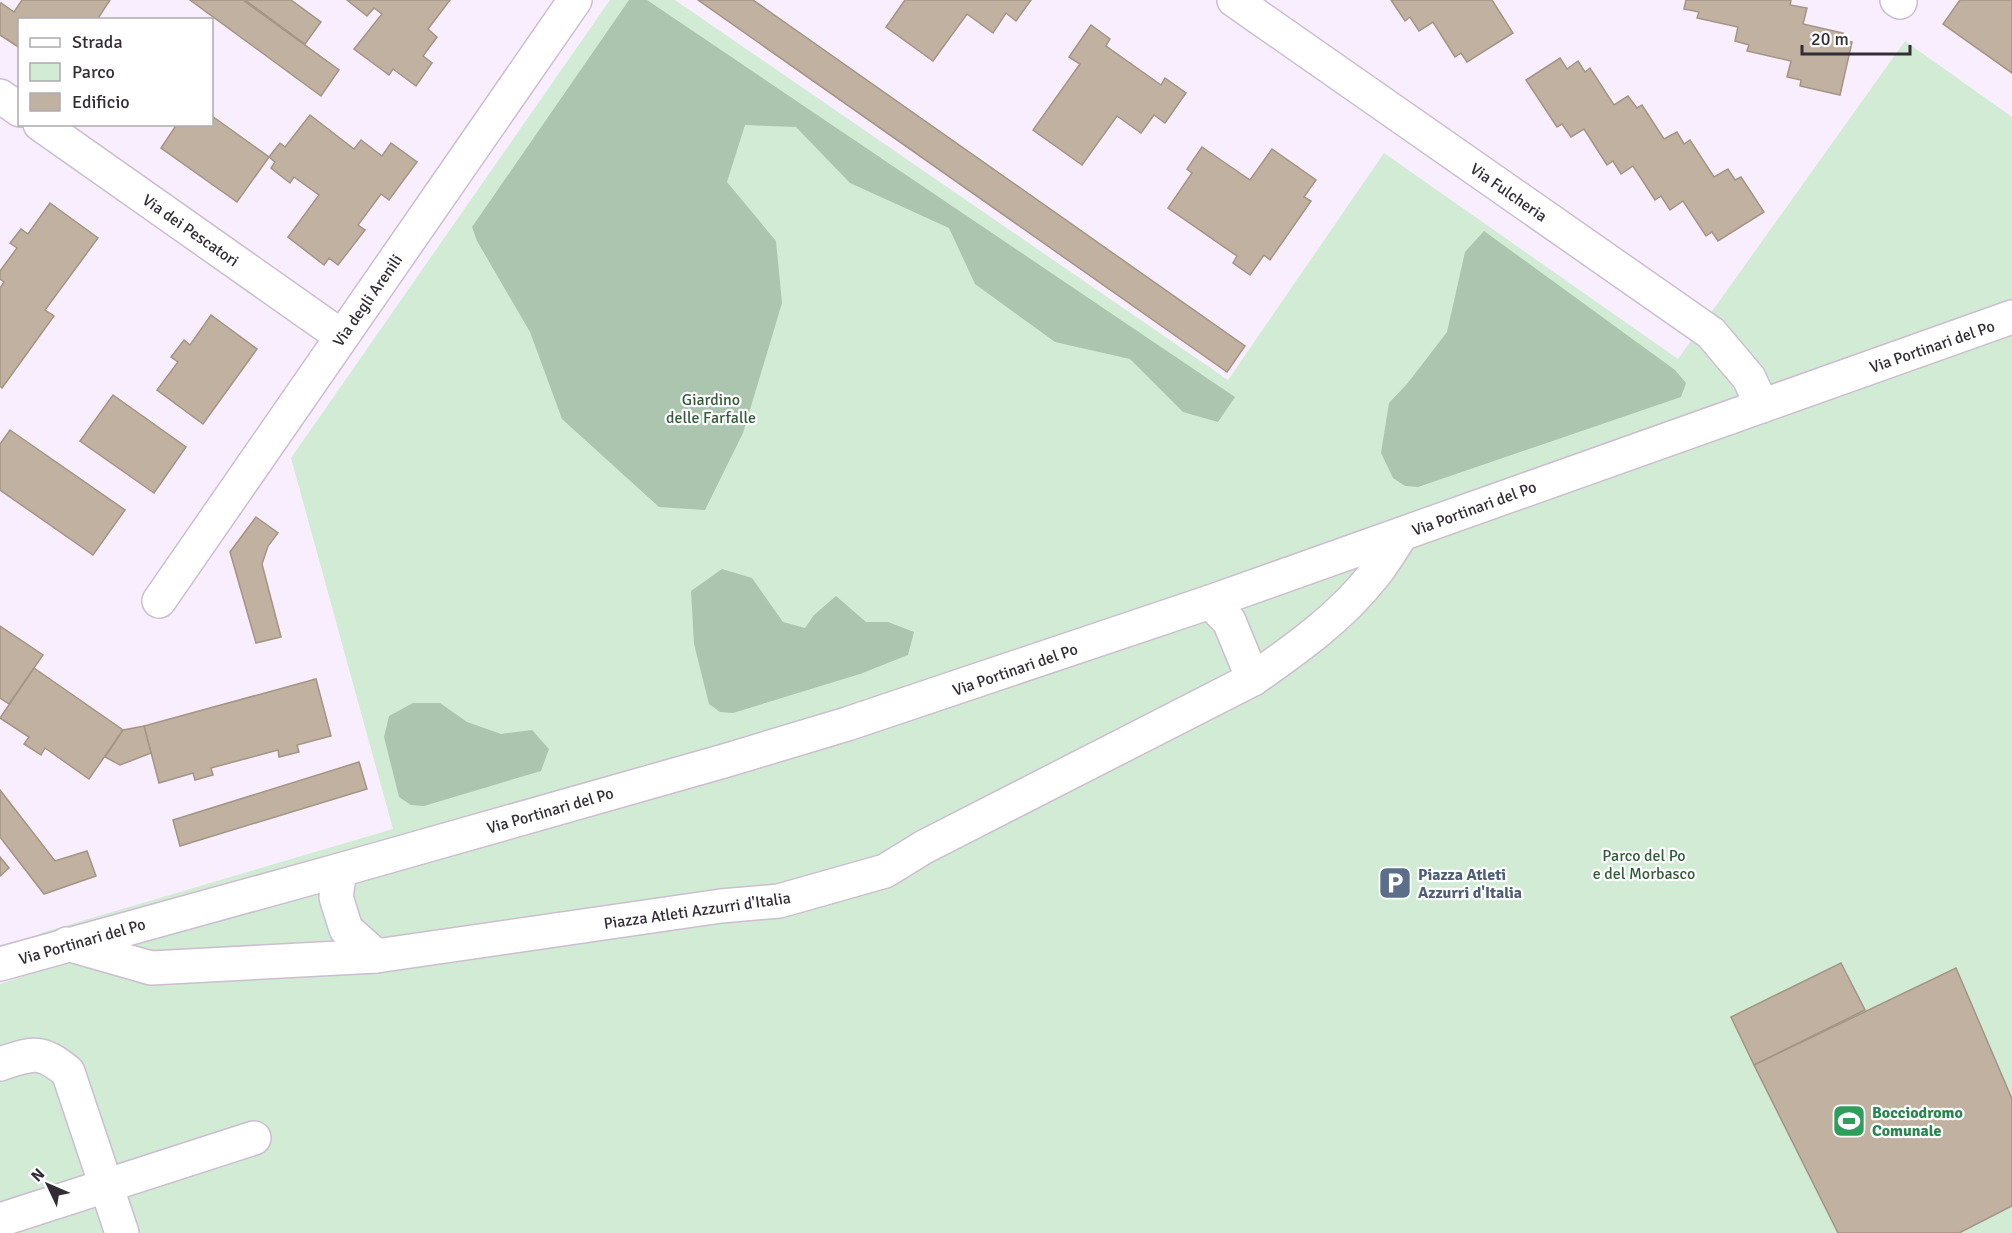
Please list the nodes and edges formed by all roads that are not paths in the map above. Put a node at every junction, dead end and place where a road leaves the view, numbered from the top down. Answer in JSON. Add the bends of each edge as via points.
{"nodes":[{"id":1,"x":575,"y":0,"type":"edge"},
{"id":2,"x":1234,"y":0,"type":"edge"},
{"id":3,"x":0,"y":96,"type":"edge"},
{"id":4,"x":18,"y":109,"type":"edge"},
{"id":5,"x":43,"y":126,"type":"edge"},
{"id":6,"x":2012,"y":317,"type":"edge"},
{"id":7,"x":341,"y":336,"type":"junction"},
{"id":8,"x":1762,"y":406,"type":"junction"},
{"id":9,"x":1402,"y":534,"type":"junction"},
{"id":10,"x":159,"y":601,"type":"dead end"},
{"id":11,"x":1210,"y":602,"type":"junction"},
{"id":12,"x":1253,"y":679,"type":"junction"},
{"id":13,"x":339,"y":870,"type":"junction"},
{"id":14,"x":67,"y":945,"type":"junction"},
{"id":15,"x":376,"y":956,"type":"junction"},
{"id":16,"x":0,"y":964,"type":"edge"},
{"id":17,"x":0,"y":1064,"type":"edge"},
{"id":18,"x":254,"y":1138,"type":"dead end"},
{"id":19,"x":106,"y":1185,"type":"junction"},
{"id":20,"x":0,"y":1220,"type":"edge"},
{"id":21,"x":122,"y":1233,"type":"edge"}],
"edges":[{"from":1,"to":7,"type":"street","name":"Via degli Arenili"},
{"from":2,"to":8,"type":"street","name":"Via Fulcheria","via":[[1711,333],[1749,378]]},
{"from":3,"to":4,"type":"street"},
{"from":5,"to":7,"type":"street","name":"Via dei Pescatori"},
{"from":6,"to":8,"type":"street","name":"Via Portinari del Po"},
{"from":7,"to":10,"type":"street","name":"Via degli Arenili"},
{"from":8,"to":9,"type":"street","name":"Via Portinari del Po"},
{"from":9,"to":11,"type":"street","name":"Via Portinari del Po"},
{"from":9,"to":12,"type":"street","name":"Piazza Atleti Azzurri d'Italia","via":[[1373,576],[1338,615]]},
{"from":11,"to":12,"type":"street","via":[[1229,621]]},
{"from":11,"to":13,"type":"street","name":"Via Portinari del Po","via":[[836,728]]},
{"from":12,"to":15,"type":"street","name":"Piazza Atleti Azzurri d'Italia","via":[[924,847],[885,871],[778,901]]},
{"from":13,"to":14,"type":"street","name":"Via Portinari del Po"},
{"from":13,"to":15,"type":"street","via":[[336,897],[346,929]]},
{"from":14,"to":15,"type":"street","name":"Piazza Atleti Azzurri d'Italia","via":[[151,968]]},
{"from":14,"to":16,"type":"street","name":"Via Portinari del Po"},
{"from":17,"to":19,"type":"street","via":[[29,1055],[51,1058],[68,1072]]},
{"from":18,"to":19,"type":"street"},
{"from":19,"to":20,"type":"street"},
{"from":19,"to":21,"type":"street"}]}
